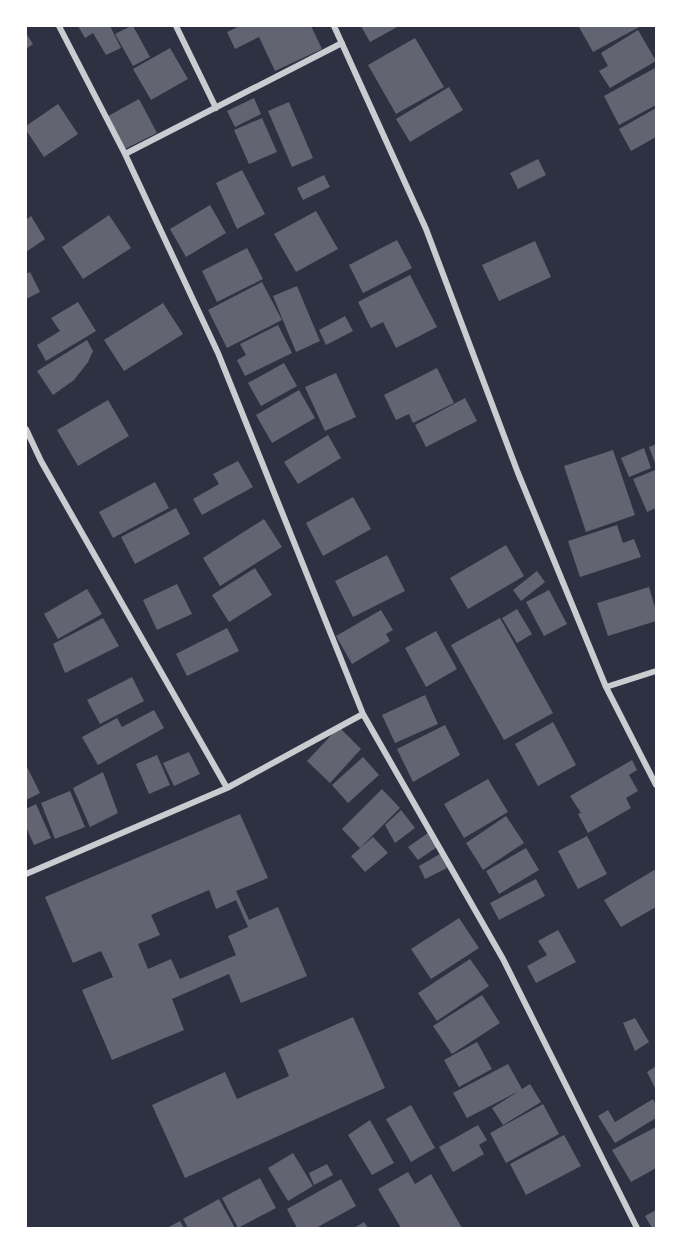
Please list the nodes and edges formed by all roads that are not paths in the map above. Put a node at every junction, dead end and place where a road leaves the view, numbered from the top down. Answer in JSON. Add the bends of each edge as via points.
{"nodes":[{"id":1,"x":59,"y":26,"type":"edge"},
{"id":2,"x":176,"y":26,"type":"edge"},
{"id":3,"x":334,"y":26,"type":"edge"},
{"id":4,"x":342,"y":43,"type":"junction"},
{"id":5,"x":216,"y":108,"type":"junction"},
{"id":6,"x":125,"y":154,"type":"junction"},
{"id":7,"x":26,"y":429,"type":"edge"},
{"id":8,"x":657,"y":671,"type":"edge"},
{"id":9,"x":606,"y":687,"type":"junction"},
{"id":10,"x":363,"y":714,"type":"junction"},
{"id":11,"x":657,"y":785,"type":"edge"},
{"id":12,"x":227,"y":788,"type":"junction"},
{"id":13,"x":26,"y":874,"type":"edge"},
{"id":14,"x":637,"y":1228,"type":"edge"}],
"edges":[{"from":1,"to":6,"type":"street"},
{"from":2,"to":5,"type":"street"},
{"from":3,"to":4,"type":"street"},
{"from":4,"to":5,"type":"street"},
{"from":4,"to":9,"type":"street","via":[[426,229],[518,473]]},
{"from":5,"to":6,"type":"street"},
{"from":6,"to":10,"type":"street","via":[[218,353]]},
{"from":7,"to":12,"type":"street"},
{"from":8,"to":9,"type":"street"},
{"from":9,"to":11,"type":"street"},
{"from":10,"to":12,"type":"street"},
{"from":10,"to":14,"type":"street","via":[[503,959]]},
{"from":12,"to":13,"type":"street"}]}
